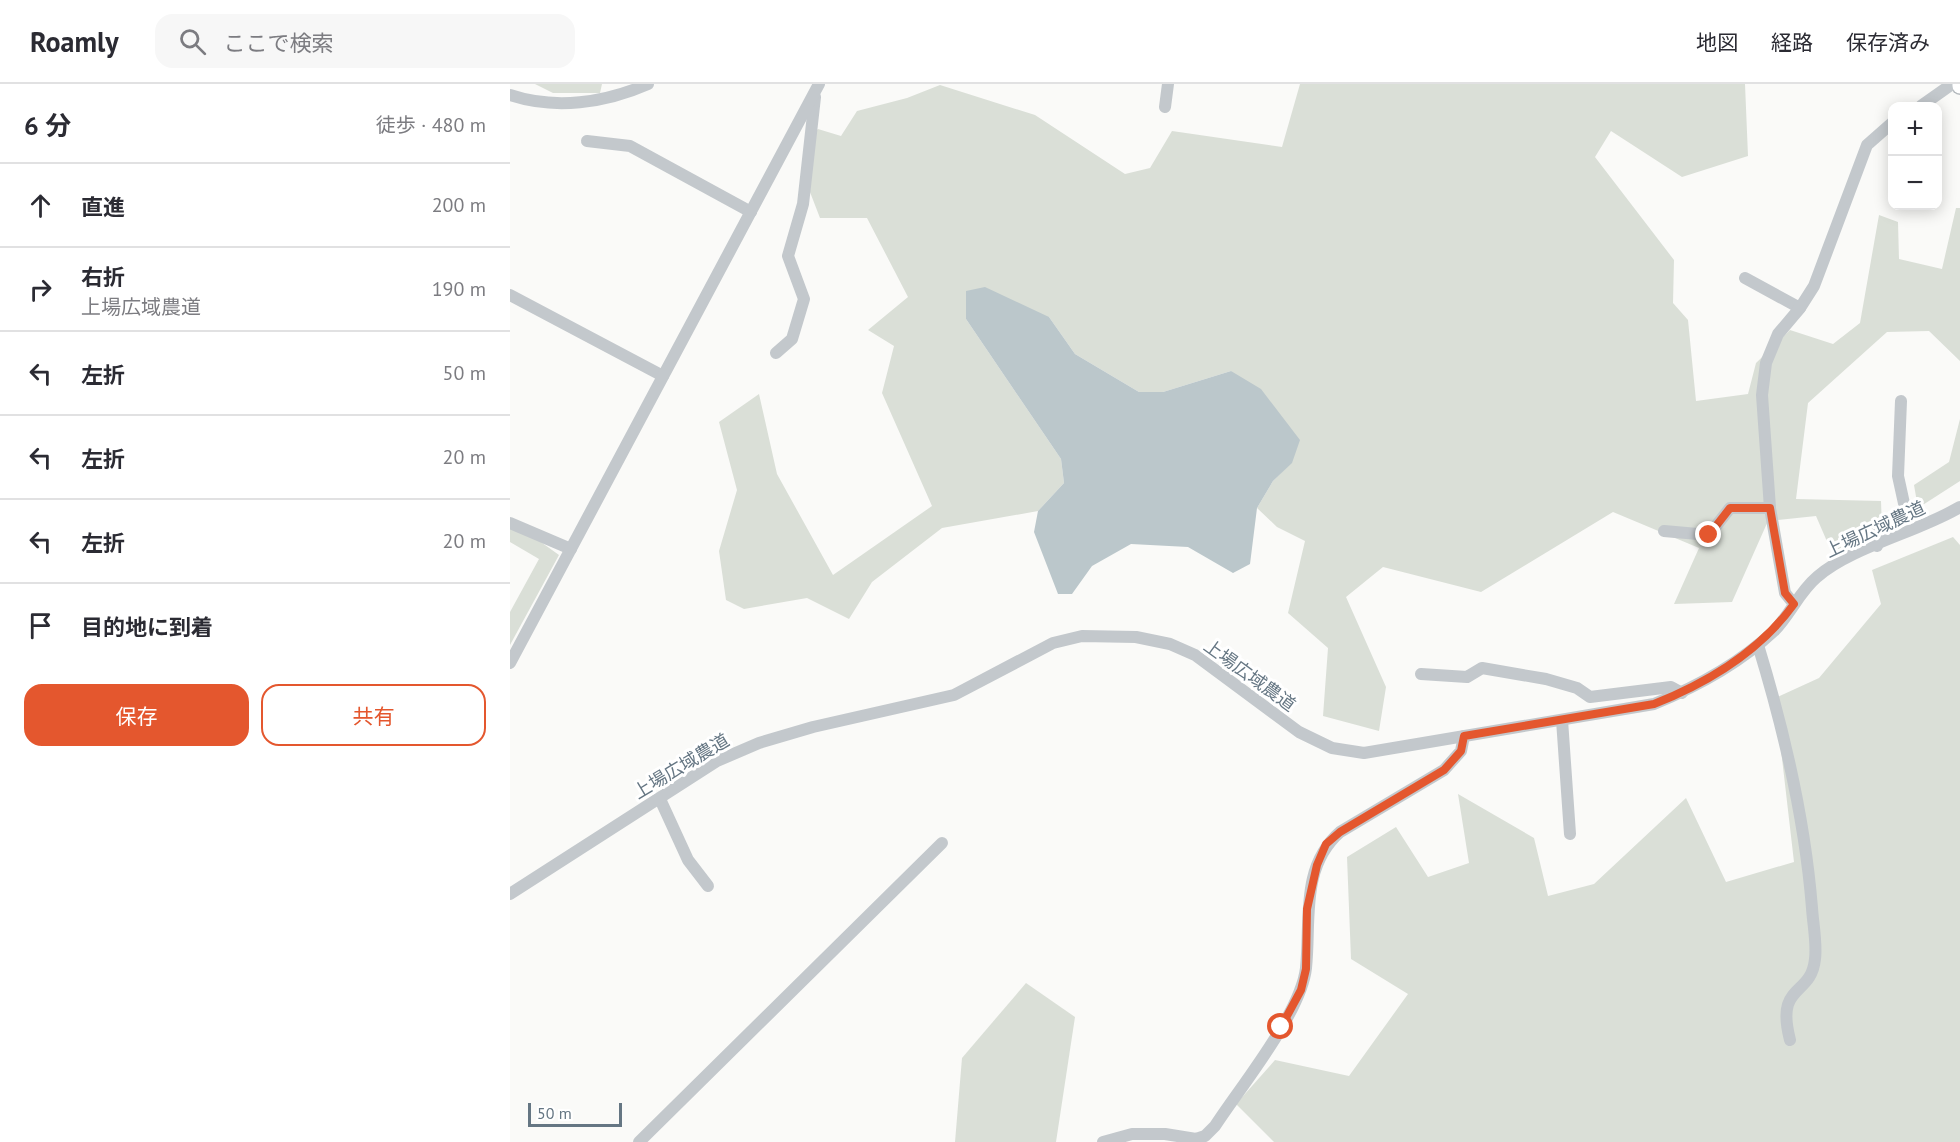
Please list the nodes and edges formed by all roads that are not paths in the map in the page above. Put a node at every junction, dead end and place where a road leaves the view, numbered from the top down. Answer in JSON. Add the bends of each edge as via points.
{"nodes":[{"id":1,"x":648,"y":84,"type":"edge"},
{"id":2,"x":1168,"y":84,"type":"edge"},
{"id":3,"x":1952,"y":84,"type":"edge"},
{"id":4,"x":818,"y":87,"type":"edge"},
{"id":5,"x":510,"y":95,"type":"edge"},
{"id":6,"x":1927,"y":102,"type":"edge"},
{"id":7,"x":1165,"y":107,"type":"dead end"},
{"id":8,"x":1888,"y":127,"type":"edge"},
{"id":9,"x":587,"y":141,"type":"dead end"},
{"id":10,"x":751,"y":212,"type":"junction"},
{"id":11,"x":1745,"y":278,"type":"dead end"},
{"id":12,"x":510,"y":296,"type":"edge"},
{"id":13,"x":1800,"y":308,"type":"junction"},
{"id":14,"x":776,"y":353,"type":"dead end"},
{"id":15,"x":663,"y":376,"type":"junction"},
{"id":16,"x":1901,"y":401,"type":"dead end"},
{"id":17,"x":1960,"y":507,"type":"edge"},
{"id":18,"x":1770,"y":508,"type":"junction"},
{"id":19,"x":510,"y":523,"type":"edge"},
{"id":20,"x":1664,"y":531,"type":"dead end"},
{"id":21,"x":1877,"y":546,"type":"junction"},
{"id":22,"x":571,"y":549,"type":"junction"},
{"id":23,"x":1794,"y":604,"type":"junction"},
{"id":24,"x":1758,"y":645,"type":"junction"},
{"id":25,"x":510,"y":663,"type":"edge"},
{"id":26,"x":1421,"y":674,"type":"dead end"},
{"id":27,"x":1682,"y":693,"type":"junction"},
{"id":28,"x":1562,"y":720,"type":"junction"},
{"id":29,"x":1464,"y":736,"type":"junction"},
{"id":30,"x":660,"y":799,"type":"junction"},
{"id":31,"x":1570,"y":834,"type":"dead end"},
{"id":32,"x":942,"y":843,"type":"dead end"},
{"id":33,"x":708,"y":886,"type":"dead end"},
{"id":34,"x":510,"y":894,"type":"edge"},
{"id":35,"x":1790,"y":1040,"type":"dead end"},
{"id":36,"x":639,"y":1142,"type":"edge"},
{"id":37,"x":1103,"y":1142,"type":"edge"}],
"edges":[{"from":1,"to":5,"type":"street","via":[[585,103],[546,103]]},
{"from":2,"to":7,"type":"street"},
{"from":3,"to":6,"type":"street"},
{"from":4,"to":10,"type":"street"},
{"from":4,"to":14,"type":"street","via":[[803,204],[788,256],[804,299],[792,339]]},
{"from":8,"to":13,"type":"street","via":[[1867,145],[1814,286]]},
{"from":9,"to":10,"type":"street","via":[[630,146]]},
{"from":10,"to":15,"type":"street"},
{"from":11,"to":13,"type":"street"},
{"from":12,"to":15,"type":"street"},
{"from":13,"to":18,"type":"street","via":[[1778,334],[1766,363],[1762,395]]},
{"from":15,"to":22,"type":"street"},
{"from":16,"to":21,"type":"street","via":[[1898,476],[1905,508],[1899,516],[1877,526]]},
{"from":17,"to":21,"type":"street","name":"上場広域農道"},
{"from":18,"to":20,"type":"street","via":[[1730,508],[1709,535]]},
{"from":18,"to":23,"type":"street","via":[[1785,593]]},
{"from":19,"to":22,"type":"street"},
{"from":21,"to":23,"type":"street","name":"上場広域農道","via":[[1816,577]]},
{"from":22,"to":25,"type":"street"},
{"from":23,"to":24,"type":"street","name":"上場広域農道"},
{"from":24,"to":27,"type":"street","name":"上場広域農道"},
{"from":24,"to":35,"type":"street","via":[[1779,715],[1809,875],[1815,959],[1810,975],[1787,1001],[1784,1018]]},
{"from":26,"to":27,"type":"street","via":[[1467,677],[1482,668],[1546,679],[1576,688],[1590,697],[1671,687]]},
{"from":27,"to":28,"type":"street","name":"上場広域農道","via":[[1654,704]]},
{"from":28,"to":29,"type":"street","name":"上場広域農道"},
{"from":28,"to":31,"type":"street"},
{"from":29,"to":30,"type":"street","name":"上場広域農道","via":[[1364,753],[1332,748],[1299,732],[1195,655],[1136,637],[1082,636],[1053,643],[954,695],[759,743],[717,761]]},
{"from":29,"to":37,"type":"street","via":[[1461,751],[1444,770],[1326,844],[1307,909],[1306,969],[1301,990],[1215,1126],[1196,1139],[1132,1134]]},
{"from":30,"to":33,"type":"street","via":[[688,860]]},
{"from":30,"to":34,"type":"street","name":"上場広域農道"},
{"from":32,"to":36,"type":"street"}]}
